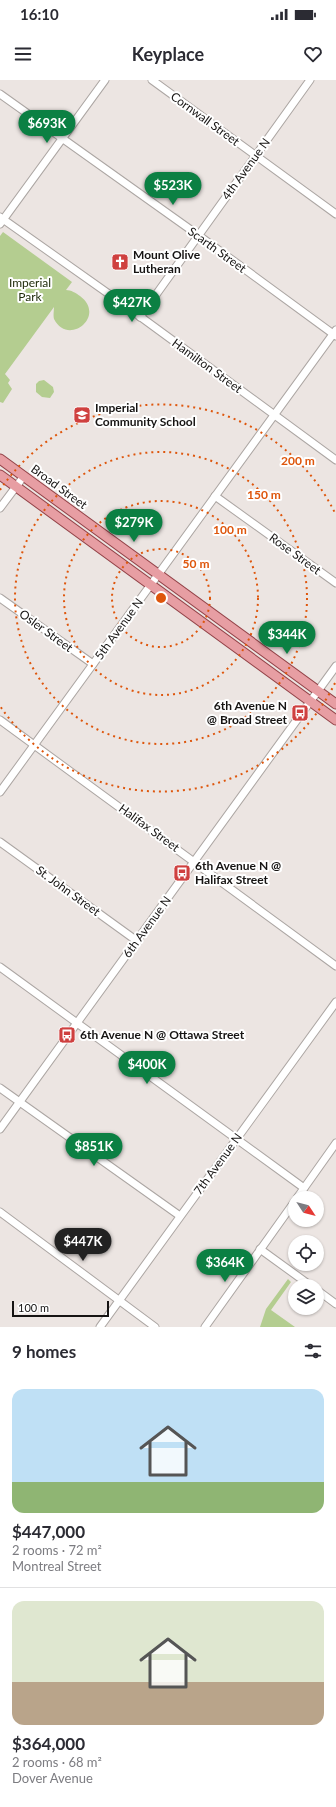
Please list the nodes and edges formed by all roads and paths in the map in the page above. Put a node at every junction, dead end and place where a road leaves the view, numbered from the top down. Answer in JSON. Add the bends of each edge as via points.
{"nodes":[{"id":1,"x":105,"y":80,"type":"edge"},
{"id":2,"x":152,"y":80,"type":"edge"},
{"id":3,"x":310,"y":80,"type":"edge"},
{"id":4,"x":0,"y":94,"type":"edge"},
{"id":5,"x":62,"y":139,"type":"junction"},
{"id":6,"x":256,"y":156,"type":"junction"},
{"id":7,"x":336,"y":214,"type":"edge"},
{"id":8,"x":1,"y":220,"type":"edge"},
{"id":9,"x":198,"y":235,"type":"junction"},
{"id":10,"x":140,"y":317,"type":"junction"},
{"id":11,"x":335,"y":334,"type":"edge"},
{"id":12,"x":274,"y":415,"type":"junction"},
{"id":13,"x":0,"y":459,"type":"edge"},
{"id":14,"x":336,"y":460,"type":"edge"},
{"id":15,"x":0,"y":475,"type":"edge"},
{"id":16,"x":24,"y":476,"type":"junction"},
{"id":17,"x":16,"y":486,"type":"junction"},
{"id":18,"x":215,"y":496,"type":"junction"},
{"id":19,"x":0,"y":508,"type":"edge"},
{"id":20,"x":158,"y":574,"type":"junction"},
{"id":21,"x":336,"y":583,"type":"edge"},
{"id":22,"x":151,"y":585,"type":"junction"},
{"id":23,"x":0,"y":598,"type":"edge"},
{"id":24,"x":93,"y":664,"type":"junction"},
{"id":25,"x":336,"y":666,"type":"edge"},
{"id":26,"x":318,"y":691,"type":"junction"},
{"id":27,"x":311,"y":701,"type":"junction"},
{"id":28,"x":336,"y":704,"type":"edge"},
{"id":29,"x":0,"y":720,"type":"edge"},
{"id":30,"x":336,"y":720,"type":"edge"},
{"id":31,"x":34,"y":745,"type":"junction"},
{"id":32,"x":0,"y":792,"type":"edge"},
{"id":33,"x":0,"y":842,"type":"edge"},
{"id":34,"x":194,"y":862,"type":"junction"},
{"id":35,"x":137,"y":941,"type":"junction"},
{"id":36,"x":336,"y":966,"type":"edge"},
{"id":37,"x":0,"y":967,"type":"edge"},
{"id":38,"x":336,"y":1002,"type":"edge"},
{"id":39,"x":77,"y":1023,"type":"junction"},
{"id":40,"x":0,"y":1088,"type":"edge"},
{"id":41,"x":19,"y":1102,"type":"junction"},
{"id":42,"x":0,"y":1129,"type":"edge"},
{"id":43,"x":236,"y":1139,"type":"junction"},
{"id":44,"x":336,"y":1143,"type":"edge"},
{"id":45,"x":304,"y":1188,"type":"junction"},
{"id":46,"x":302,"y":1191,"type":"edge"},
{"id":47,"x":288,"y":1211,"type":"edge"},
{"id":48,"x":0,"y":1212,"type":"edge"},
{"id":49,"x":180,"y":1216,"type":"junction"},
{"id":50,"x":260,"y":1249,"type":"junction"},
{"id":51,"x":301,"y":1279,"type":"edge"},
{"id":52,"x":324,"y":1295,"type":"edge"},
{"id":53,"x":119,"y":1300,"type":"junction"},
{"id":54,"x":336,"y":1304,"type":"edge"},
{"id":55,"x":100,"y":1327,"type":"edge"},
{"id":56,"x":155,"y":1327,"type":"edge"},
{"id":57,"x":205,"y":1327,"type":"edge"}],
"edges":[{"from":1,"to":5,"type":"street"},
{"from":2,"to":6,"type":"street","name":"Cornwall Street"},
{"from":3,"to":6,"type":"street","name":"4th Avenue N"},
{"from":4,"to":5,"type":"street","name":"Scarth Street"},
{"from":5,"to":8,"type":"street"},
{"from":5,"to":9,"type":"street","name":"Scarth Street"},
{"from":6,"to":7,"type":"street","name":"Cornwall Street"},
{"from":6,"to":9,"type":"street","name":"4th Avenue N"},
{"from":8,"to":10,"type":"street","name":"Hamilton Street"},
{"from":9,"to":10,"type":"street","name":"4th Avenue N"},
{"from":9,"to":11,"type":"street","name":"Scarth Street"},
{"from":10,"to":12,"type":"street","name":"Hamilton Street"},
{"from":11,"to":12,"type":"street","name":"5th Avenue N"},
{"from":12,"to":14,"type":"street","name":"Hamilton Street"},
{"from":12,"to":18,"type":"street","name":"5th Avenue N"},
{"from":13,"to":16,"type":"main road","name":"Broad Street"},
{"from":15,"to":17,"type":"main road","name":"Broad Street"},
{"from":16,"to":17,"type":"street"},
{"from":16,"to":20,"type":"main road","name":"Broad Street"},
{"from":17,"to":19,"type":"street"},
{"from":17,"to":22,"type":"main road","name":"Broad Street"},
{"from":18,"to":20,"type":"street","name":"5th Avenue N"},
{"from":18,"to":21,"type":"street","name":"Rose Street"},
{"from":20,"to":22,"type":"street","name":"5th Avenue N"},
{"from":20,"to":26,"type":"main road","name":"Broad Street"},
{"from":22,"to":24,"type":"street","name":"5th Avenue N"},
{"from":22,"to":27,"type":"main road","name":"Broad Street"},
{"from":23,"to":24,"type":"street","name":"Osler Street"},
{"from":24,"to":31,"type":"street","name":"5th Avenue N"},
{"from":25,"to":26,"type":"street","name":"6th Avenue N"},
{"from":26,"to":27,"type":"street","name":"6th Avenue N"},
{"from":26,"to":28,"type":"main road","name":"Broad Street"},
{"from":27,"to":30,"type":"main road","name":"Broad Street"},
{"from":27,"to":34,"type":"street","name":"6th Avenue N"},
{"from":29,"to":31,"type":"street","name":"Halifax Street"},
{"from":31,"to":32,"type":"street","name":"5th Avenue N"},
{"from":31,"to":34,"type":"street","name":"Halifax Street"},
{"from":33,"to":35,"type":"street","name":"St. John Street"},
{"from":34,"to":35,"type":"street","name":"6th Avenue N"},
{"from":34,"to":36,"type":"street","name":"Halifax Street"},
{"from":35,"to":39,"type":"street","name":"6th Avenue N"},
{"from":37,"to":39,"type":"street"},
{"from":38,"to":43,"type":"street","name":"7th Avenue N"},
{"from":39,"to":41,"type":"street","name":"6th Avenue N"},
{"from":39,"to":43,"type":"street"},
{"from":40,"to":41,"type":"street"},
{"from":41,"to":42,"type":"street","name":"6th Avenue N"},
{"from":41,"to":49,"type":"street"},
{"from":43,"to":45,"type":"street"},
{"from":43,"to":49,"type":"street","name":"7th Avenue N"},
{"from":44,"to":45,"type":"street"},
{"from":45,"to":46,"type":"street"},
{"from":47,"to":50,"type":"street"},
{"from":48,"to":53,"type":"street"},
{"from":49,"to":53,"type":"street","name":"7th Avenue N"},
{"from":50,"to":51,"type":"street"},
{"from":50,"to":57,"type":"street"},
{"from":52,"to":54,"type":"street"},
{"from":53,"to":55,"type":"street","name":"7th Avenue N"},
{"from":53,"to":56,"type":"street"}]}
